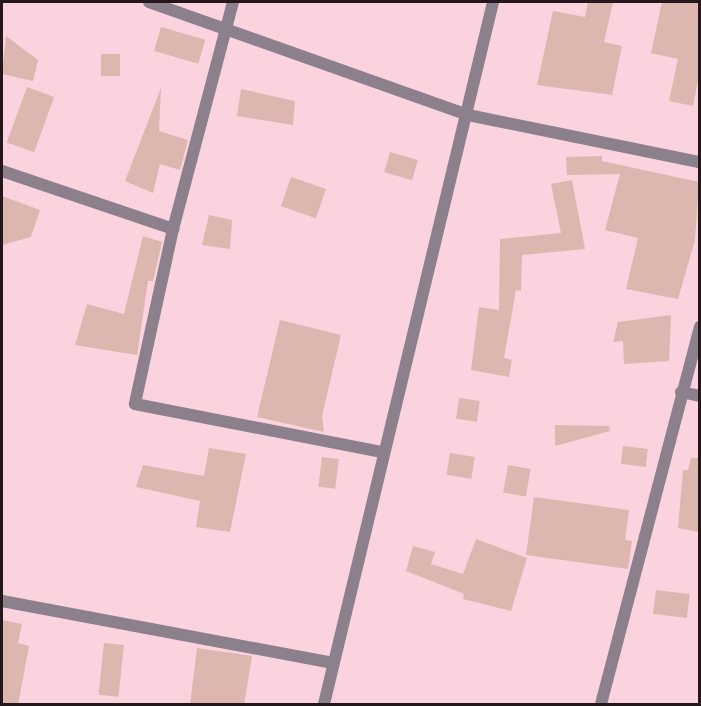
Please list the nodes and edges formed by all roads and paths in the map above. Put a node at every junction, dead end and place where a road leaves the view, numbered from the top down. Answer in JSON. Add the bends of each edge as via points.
{"nodes":[{"id":1,"x":149,"y":2,"type":"edge"},
{"id":2,"x":233,"y":2,"type":"edge"},
{"id":3,"x":493,"y":2,"type":"edge"},
{"id":4,"x":225,"y":31,"type":"junction"},
{"id":5,"x":468,"y":115,"type":"junction"},
{"id":6,"x":699,"y":162,"type":"edge"},
{"id":7,"x":2,"y":171,"type":"edge"},
{"id":8,"x":173,"y":229,"type":"junction"},
{"id":9,"x":699,"y":327,"type":"edge"},
{"id":10,"x":681,"y":392,"type":"junction"},
{"id":11,"x":699,"y":396,"type":"edge"},
{"id":12,"x":382,"y":452,"type":"junction"},
{"id":13,"x":2,"y":601,"type":"edge"},
{"id":14,"x":333,"y":663,"type":"junction"},
{"id":15,"x":324,"y":705,"type":"edge"},
{"id":16,"x":601,"y":705,"type":"edge"}],
"edges":[{"from":1,"to":4,"type":"street"},
{"from":2,"to":4,"type":"street"},
{"from":3,"to":5,"type":"street"},
{"from":4,"to":5,"type":"street"},
{"from":4,"to":8,"type":"street"},
{"from":5,"to":6,"type":"street"},
{"from":5,"to":12,"type":"street"},
{"from":7,"to":8,"type":"street"},
{"from":8,"to":12,"type":"street","via":[[135,404]]},
{"from":9,"to":10,"type":"street"},
{"from":10,"to":11,"type":"street"},
{"from":10,"to":16,"type":"street"},
{"from":12,"to":14,"type":"street"},
{"from":13,"to":14,"type":"street"},
{"from":14,"to":15,"type":"street"}]}
